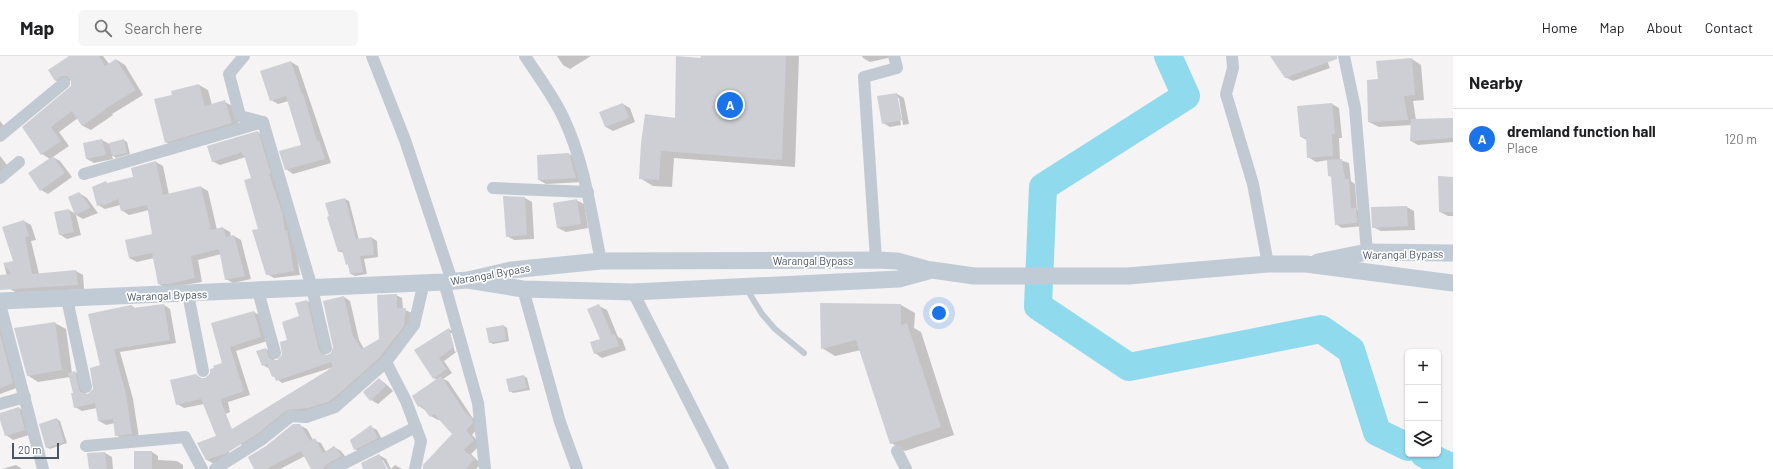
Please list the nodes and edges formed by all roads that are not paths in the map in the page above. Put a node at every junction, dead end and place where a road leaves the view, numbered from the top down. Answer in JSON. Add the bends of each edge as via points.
{"nodes":[{"id":1,"x":244,"y":56,"type":"edge"},
{"id":2,"x":372,"y":56,"type":"edge"},
{"id":3,"x":525,"y":56,"type":"edge"},
{"id":4,"x":894,"y":56,"type":"edge"},
{"id":5,"x":1232,"y":56,"type":"edge"},
{"id":6,"x":1344,"y":56,"type":"edge"},
{"id":7,"x":64,"y":83,"type":"dead end"},
{"id":8,"x":263,"y":122,"type":"junction"},
{"id":9,"x":0,"y":136,"type":"edge"},
{"id":10,"x":19,"y":162,"type":"dead end"},
{"id":11,"x":84,"y":174,"type":"dead end"},
{"id":12,"x":0,"y":178,"type":"edge"},
{"id":13,"x":493,"y":188,"type":"dead end"},
{"id":14,"x":588,"y":192,"type":"junction"},
{"id":15,"x":1367,"y":252,"type":"junction"},
{"id":16,"x":1453,"y":253,"type":"edge"},
{"id":17,"x":876,"y":260,"type":"junction"},
{"id":18,"x":601,"y":261,"type":"junction"},
{"id":19,"x":1268,"y":264,"type":"junction"},
{"id":20,"x":1306,"y":264,"type":"junction"},
{"id":21,"x":932,"y":270,"type":"junction"},
{"id":22,"x":455,"y":281,"type":"junction"},
{"id":23,"x":424,"y":282,"type":"junction"},
{"id":24,"x":1453,"y":283,"type":"edge"},
{"id":25,"x":745,"y":286,"type":"junction"},
{"id":26,"x":312,"y":288,"type":"junction"},
{"id":27,"x":524,"y":289,"type":"junction"},
{"id":28,"x":258,"y":291,"type":"junction"},
{"id":29,"x":632,"y":292,"type":"junction"},
{"id":30,"x":188,"y":294,"type":"junction"},
{"id":31,"x":67,"y":299,"type":"junction"},
{"id":32,"x":0,"y":302,"type":"edge"},
{"id":33,"x":326,"y":348,"type":"dead end"},
{"id":34,"x":275,"y":353,"type":"dead end"},
{"id":35,"x":804,"y":353,"type":"dead end"},
{"id":36,"x":386,"y":362,"type":"junction"},
{"id":37,"x":203,"y":371,"type":"dead end"},
{"id":38,"x":86,"y":387,"type":"dead end"},
{"id":39,"x":25,"y":397,"type":"junction"},
{"id":40,"x":0,"y":404,"type":"edge"},
{"id":41,"x":416,"y":427,"type":"junction"},
{"id":42,"x":86,"y":446,"type":"dead end"},
{"id":43,"x":897,"y":451,"type":"dead end"},
{"id":44,"x":43,"y":469,"type":"edge"},
{"id":45,"x":202,"y":469,"type":"edge"},
{"id":46,"x":215,"y":469,"type":"edge"},
{"id":47,"x":333,"y":469,"type":"edge"},
{"id":48,"x":415,"y":469,"type":"edge"},
{"id":49,"x":485,"y":469,"type":"edge"},
{"id":50,"x":577,"y":469,"type":"edge"},
{"id":51,"x":723,"y":469,"type":"edge"},
{"id":52,"x":906,"y":469,"type":"edge"}],
"edges":[{"from":1,"to":8,"type":"street","via":[[229,74],[240,116]]},
{"from":2,"to":22,"type":"street"},
{"from":3,"to":14,"type":"street","via":[[564,118]]},
{"from":4,"to":17,"type":"street","via":[[897,68],[864,77]]},
{"from":5,"to":19,"type":"street","via":[[1233,68],[1226,94],[1253,184]]},
{"from":6,"to":15,"type":"street","via":[[1355,108]]},
{"from":7,"to":9,"type":"street"},
{"from":8,"to":11,"type":"street"},
{"from":8,"to":26,"type":"street"},
{"from":10,"to":12,"type":"street"},
{"from":13,"to":14,"type":"street"},
{"from":14,"to":18,"type":"street"},
{"from":15,"to":16,"type":"main road","name":"Warangal Bypass"},
{"from":15,"to":20,"type":"main road","name":"Warangal Bypass"},
{"from":17,"to":18,"type":"main road","name":"Warangal Bypass"},
{"from":17,"to":21,"type":"main road","name":"Warangal Bypass","via":[[897,261]]},
{"from":18,"to":22,"type":"main road","name":"Warangal Bypass","via":[[511,270]]},
{"from":19,"to":20,"type":"main road"},
{"from":19,"to":21,"type":"main road","name":"Warangal Bypass","via":[[1128,276],[974,276]]},
{"from":20,"to":24,"type":"main road"},
{"from":21,"to":25,"type":"main road","via":[[899,279]]},
{"from":22,"to":23,"type":"main road","name":"Warangal Bypass"},
{"from":22,"to":27,"type":"main road"},
{"from":22,"to":49,"type":"street","via":[[478,402]]},
{"from":23,"to":26,"type":"main road","name":"Warangal Bypass"},
{"from":23,"to":36,"type":"street","via":[[414,325]]},
{"from":25,"to":29,"type":"main road"},
{"from":25,"to":35,"type":"lane","via":[[762,314],[775,329]]},
{"from":26,"to":28,"type":"main road","name":"Warangal Bypass"},
{"from":26,"to":33,"type":"street"},
{"from":27,"to":29,"type":"main road"},
{"from":27,"to":50,"type":"street","via":[[560,422]]},
{"from":28,"to":30,"type":"main road","name":"Warangal Bypass"},
{"from":28,"to":34,"type":"street"},
{"from":29,"to":51,"type":"street"},
{"from":30,"to":31,"type":"main road","name":"Warangal Bypass"},
{"from":30,"to":37,"type":"street"},
{"from":31,"to":32,"type":"main road","name":"Warangal Bypass"},
{"from":31,"to":38,"type":"street"},
{"from":32,"to":39,"type":"street"},
{"from":36,"to":41,"type":"street"},
{"from":36,"to":46,"type":"street","via":[[335,407],[306,417],[291,416],[261,440]]},
{"from":39,"to":40,"type":"street"},
{"from":39,"to":44,"type":"street"},
{"from":41,"to":47,"type":"street"},
{"from":41,"to":48,"type":"street","via":[[422,441]]},
{"from":42,"to":45,"type":"street","via":[[186,437]]},
{"from":43,"to":52,"type":"street"}]}
